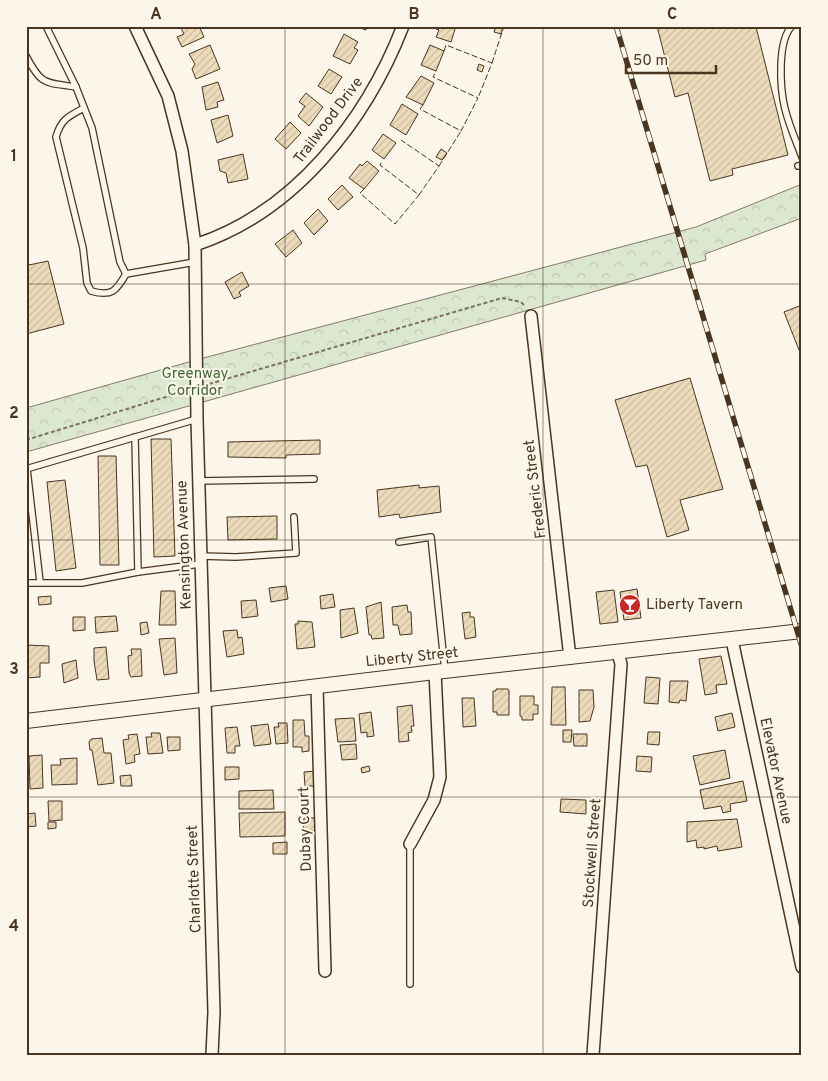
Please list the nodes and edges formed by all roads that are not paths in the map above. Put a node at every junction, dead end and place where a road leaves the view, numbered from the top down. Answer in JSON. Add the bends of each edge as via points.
{"nodes":[{"id":1,"x":46,"y":26,"type":"edge"},
{"id":2,"x":135,"y":26,"type":"edge"},
{"id":3,"x":403,"y":26,"type":"edge"},
{"id":4,"x":792,"y":26,"type":"edge"},
{"id":5,"x":26,"y":56,"type":"edge"},
{"id":6,"x":76,"y":87,"type":"junction"},
{"id":7,"x":84,"y":108,"type":"junction"},
{"id":8,"x":802,"y":157,"type":"edge"},
{"id":9,"x":195,"y":245,"type":"junction"},
{"id":10,"x":196,"y":262,"type":"junction"},
{"id":11,"x":126,"y":274,"type":"junction"},
{"id":12,"x":531,"y":316,"type":"road end"},
{"id":13,"x":197,"y":419,"type":"junction"},
{"id":14,"x":135,"y":437,"type":"junction"},
{"id":15,"x":26,"y":469,"type":"edge"},
{"id":16,"x":314,"y":479,"type":"dead end"},
{"id":17,"x":198,"y":482,"type":"junction"},
{"id":18,"x":294,"y":517,"type":"dead end"},
{"id":19,"x":398,"y":542,"type":"dead end"},
{"id":20,"x":200,"y":560,"type":"junction"},
{"id":21,"x":138,"y":572,"type":"junction"},
{"id":22,"x":40,"y":582,"type":"junction"},
{"id":23,"x":26,"y":583,"type":"edge"},
{"id":24,"x":802,"y":631,"type":"edge"},
{"id":25,"x":732,"y":640,"type":"junction"},
{"id":26,"x":618,"y":653,"type":"junction"},
{"id":27,"x":570,"y":658,"type":"junction"},
{"id":28,"x":440,"y":671,"type":"junction"},
{"id":29,"x":317,"y":686,"type":"junction"},
{"id":30,"x":204,"y":702,"type":"junction"},
{"id":31,"x":26,"y":721,"type":"edge"},
{"id":32,"x":410,"y":844,"type":"joint"},
{"id":33,"x":802,"y":967,"type":"edge"},
{"id":34,"x":325,"y":971,"type":"dead end"},
{"id":35,"x":410,"y":984,"type":"dead end"},
{"id":36,"x":212,"y":1055,"type":"edge"},
{"id":37,"x":593,"y":1055,"type":"edge"}],
"edges":[{"from":1,"to":6,"type":"lane"},
{"from":2,"to":9,"type":"street","via":[[168,96],[182,151]]},
{"from":3,"to":9,"type":"street","name":"Trailwood Drive","via":[[388,64],[354,117],[313,171],[267,210],[223,236]]},
{"from":4,"to":8,"type":"lane","via":[[786,32],[781,56],[784,107]]},
{"from":5,"to":6,"type":"lane","via":[[37,77],[44,82]]},
{"from":6,"to":7,"type":"lane"},
{"from":7,"to":11,"type":"lane","via":[[92,128],[120,262]]},
{"from":7,"to":11,"type":"lane","via":[[65,117],[56,137],[83,248],[87,283],[91,291],[110,293],[116,290]]},
{"from":9,"to":10,"type":"street"},
{"from":10,"to":11,"type":"lane"},
{"from":10,"to":13,"type":"street","name":"Kensington Avenue"},
{"from":12,"to":27,"type":"street","name":"Frederic Street"},
{"from":13,"to":14,"type":"lane"},
{"from":13,"to":17,"type":"street","name":"Kensington Avenue"},
{"from":14,"to":15,"type":"lane"},
{"from":14,"to":21,"type":"lane"},
{"from":15,"to":22,"type":"lane"},
{"from":16,"to":17,"type":"lane"},
{"from":17,"to":20,"type":"street","name":"Kensington Avenue"},
{"from":18,"to":20,"type":"lane","via":[[296,553]]},
{"from":19,"to":28,"type":"lane","via":[[431,537]]},
{"from":20,"to":21,"type":"lane"},
{"from":20,"to":30,"type":"street","name":"Kensington Avenue"},
{"from":21,"to":22,"type":"lane","via":[[82,584]]},
{"from":22,"to":23,"type":"lane"},
{"from":24,"to":25,"type":"street","name":"Liberty Street"},
{"from":25,"to":26,"type":"street","name":"Liberty Street"},
{"from":25,"to":33,"type":"street","name":"Elevator Avenue"},
{"from":26,"to":27,"type":"street","name":"Liberty Street"},
{"from":26,"to":37,"type":"street","name":"Stockwell Street","via":[[621,664]]},
{"from":27,"to":28,"type":"street","name":"Liberty Street"},
{"from":28,"to":29,"type":"street","name":"Liberty Street"},
{"from":28,"to":32,"type":"street","via":[[440,777],[434,800]]},
{"from":29,"to":30,"type":"street","name":"Liberty Street"},
{"from":29,"to":34,"type":"street","name":"Dubay Court"},
{"from":30,"to":31,"type":"street","name":"Liberty Street"},
{"from":30,"to":36,"type":"street","name":"Charlotte Street","via":[[214,1012]]},
{"from":32,"to":35,"type":"lane"}]}
